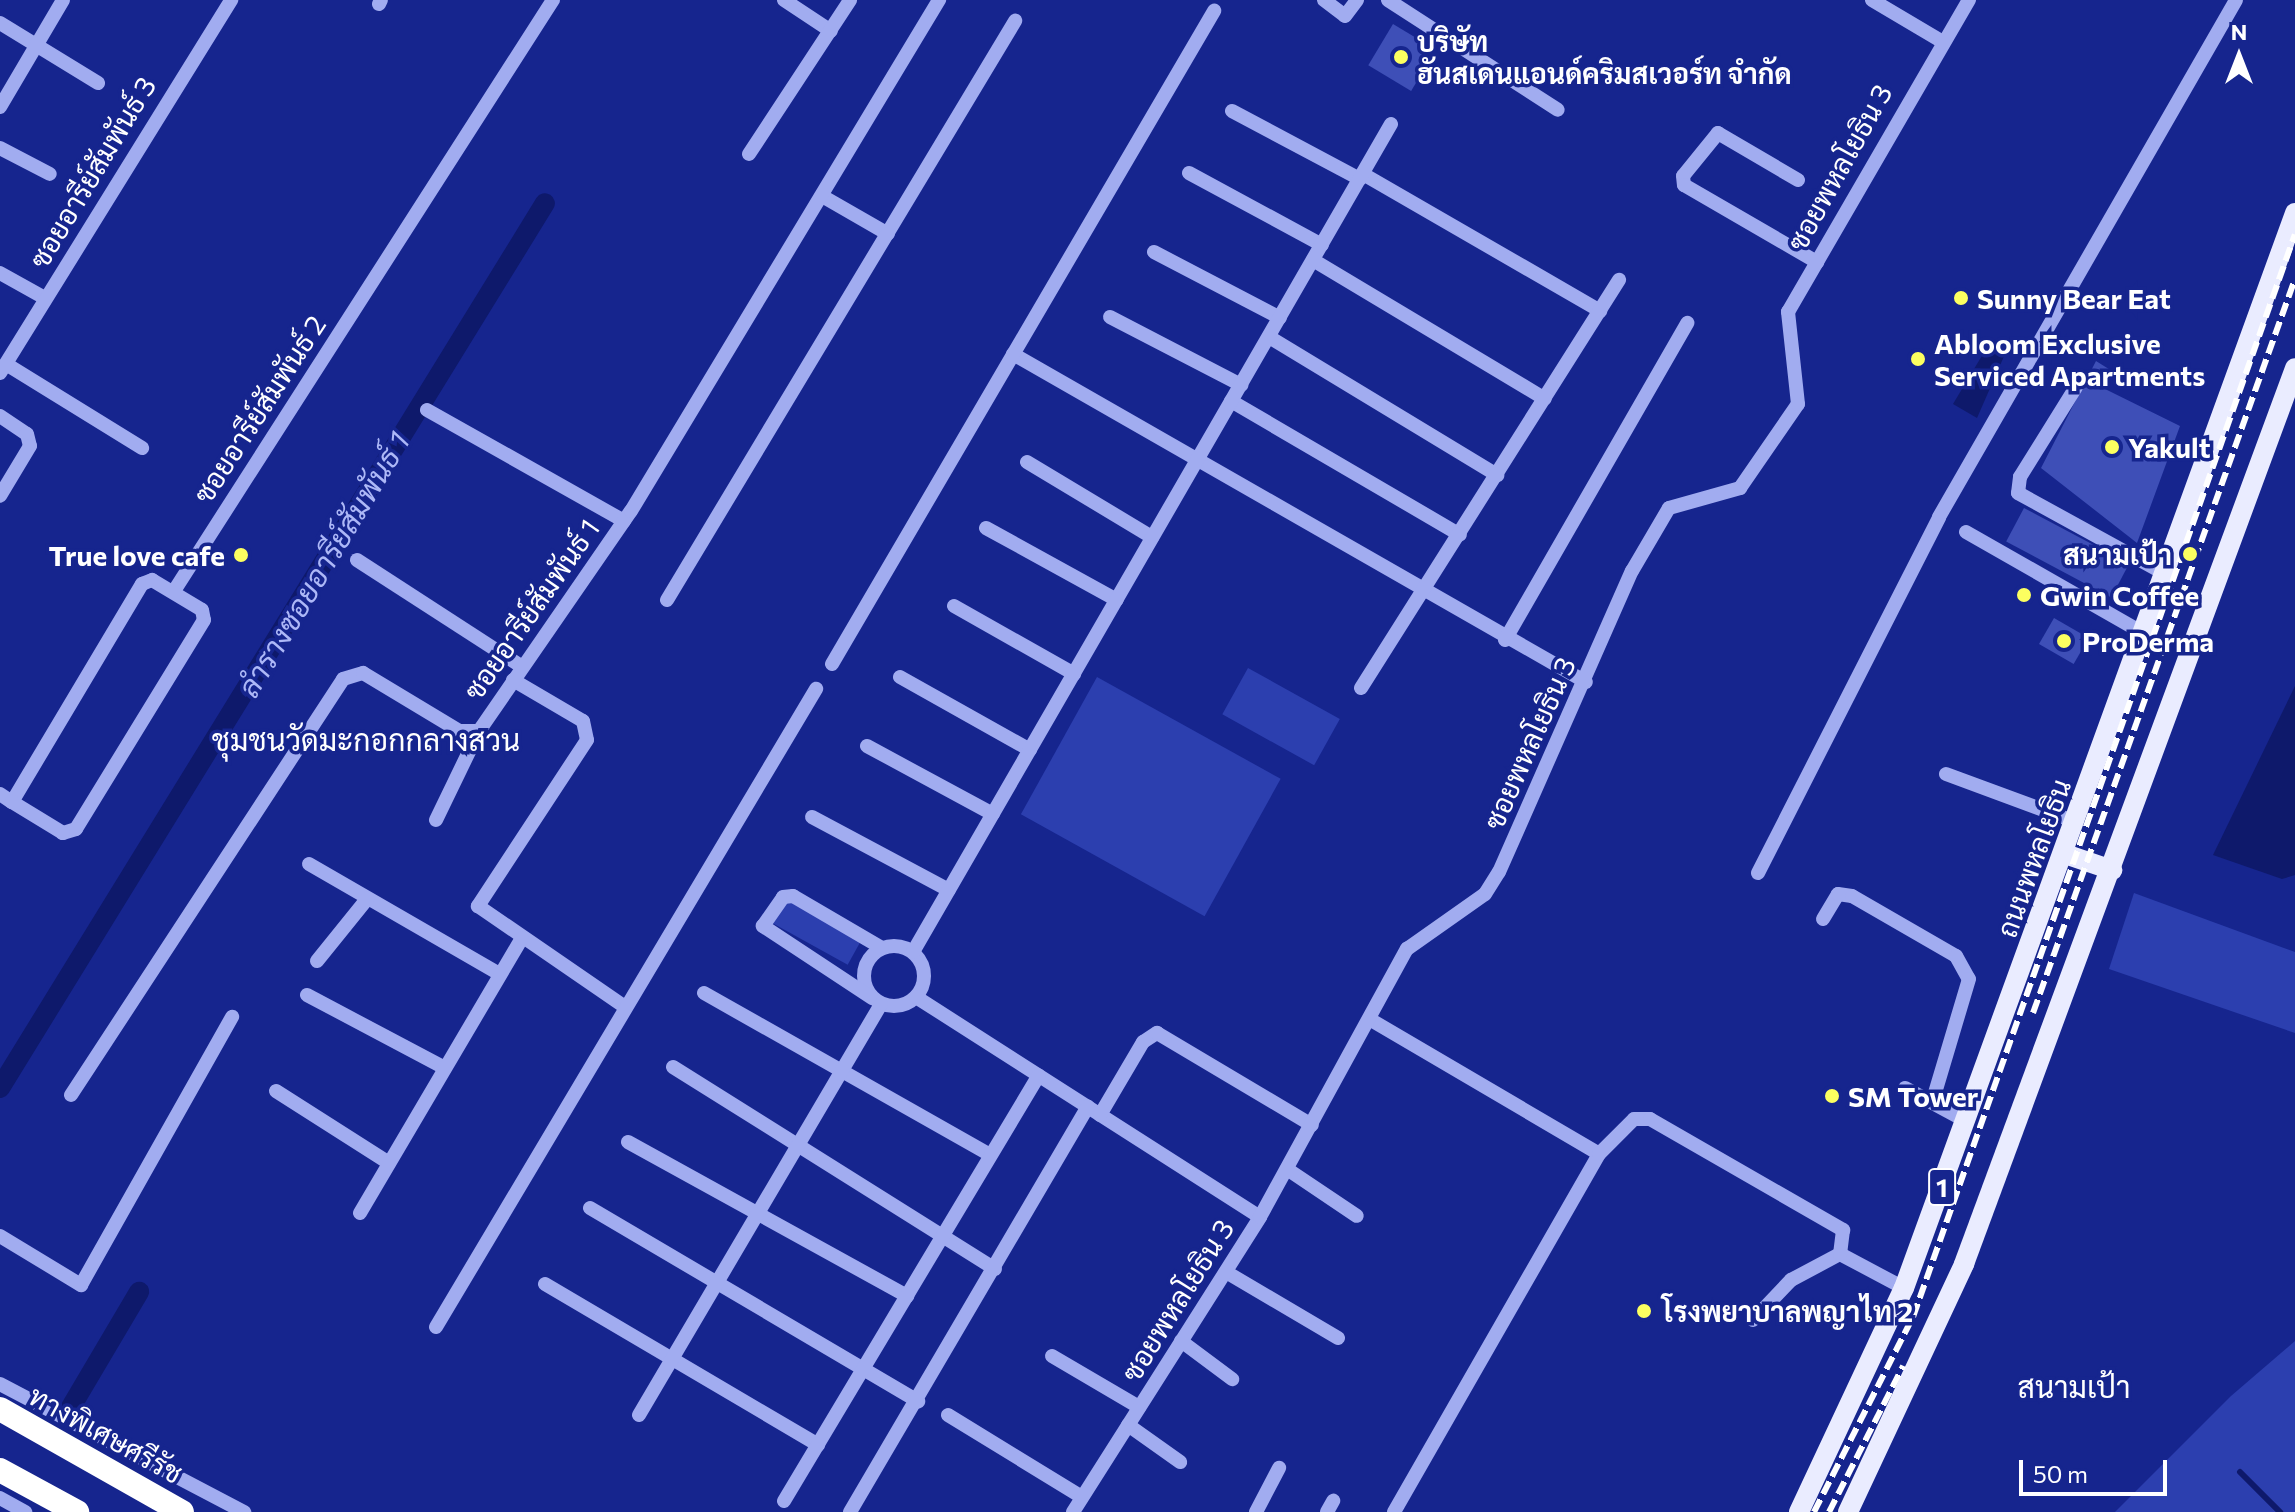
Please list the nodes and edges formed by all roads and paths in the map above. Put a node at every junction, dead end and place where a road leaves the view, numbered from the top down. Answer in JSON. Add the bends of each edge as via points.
{"nodes":[{"id":1,"x":63,"y":0,"type":"edge"},
{"id":2,"x":231,"y":0,"type":"edge"},
{"id":3,"x":553,"y":0,"type":"edge"},
{"id":4,"x":784,"y":0,"type":"edge"},
{"id":5,"x":850,"y":0,"type":"edge"},
{"id":6,"x":939,"y":0,"type":"edge"},
{"id":7,"x":1324,"y":0,"type":"edge"},
{"id":8,"x":1357,"y":0,"type":"edge"},
{"id":9,"x":1388,"y":0,"type":"edge"},
{"id":10,"x":1872,"y":0,"type":"edge"},
{"id":11,"x":1969,"y":0,"type":"edge"},
{"id":12,"x":2236,"y":0,"type":"edge"},
{"id":13,"x":1214,"y":11,"type":"dead end"},
{"id":14,"x":1015,"y":21,"type":"dead end"},
{"id":15,"x":0,"y":23,"type":"edge"},
{"id":16,"x":831,"y":31,"type":"junction"},
{"id":17,"x":1941,"y":41,"type":"junction"},
{"id":18,"x":37,"y":43,"type":"junction"},
{"id":19,"x":98,"y":83,"type":"dead end"},
{"id":20,"x":0,"y":107,"type":"edge"},
{"id":21,"x":1558,"y":110,"type":"dead end"},
{"id":22,"x":1232,"y":111,"type":"dead end"},
{"id":23,"x":1391,"y":124,"type":"dead end"},
{"id":24,"x":0,"y":148,"type":"edge"},
{"id":25,"x":749,"y":154,"type":"dead end"},
{"id":26,"x":1189,"y":173,"type":"dead end"},
{"id":27,"x":50,"y":174,"type":"dead end"},
{"id":28,"x":1361,"y":176,"type":"junction"},
{"id":29,"x":1798,"y":180,"type":"dead end"},
{"id":30,"x":822,"y":196,"type":"junction"},
{"id":31,"x":2295,"y":213,"type":"edge"},
{"id":32,"x":888,"y":234,"type":"junction"},
{"id":33,"x":1322,"y":245,"type":"junction"},
{"id":34,"x":1154,"y":252,"type":"dead end"},
{"id":35,"x":1313,"y":260,"type":"junction"},
{"id":36,"x":1817,"y":262,"type":"junction"},
{"id":37,"x":0,"y":273,"type":"edge"},
{"id":38,"x":1619,"y":280,"type":"dead end"},
{"id":39,"x":45,"y":298,"type":"junction"},
{"id":40,"x":1600,"y":311,"type":"junction"},
{"id":41,"x":1110,"y":317,"type":"dead end"},
{"id":42,"x":1280,"y":318,"type":"junction"},
{"id":43,"x":1687,"y":323,"type":"dead end"},
{"id":44,"x":1269,"y":337,"type":"junction"},
{"id":45,"x":1013,"y":354,"type":"junction"},
{"id":46,"x":2295,"y":368,"type":"edge"},
{"id":47,"x":3,"y":369,"type":"edge"},
{"id":48,"x":1241,"y":385,"type":"junction"},
{"id":49,"x":2076,"y":387,"type":"dead end"},
{"id":50,"x":1545,"y":399,"type":"junction"},
{"id":51,"x":1231,"y":401,"type":"junction"},
{"id":52,"x":427,"y":410,"type":"dead end"},
{"id":53,"x":0,"y":416,"type":"edge"},
{"id":54,"x":142,"y":448,"type":"dead end"},
{"id":55,"x":1197,"y":461,"type":"junction"},
{"id":56,"x":1027,"y":462,"type":"dead end"},
{"id":57,"x":1497,"y":475,"type":"junction"},
{"id":58,"x":0,"y":496,"type":"edge"},
{"id":59,"x":624,"y":521,"type":"junction"},
{"id":60,"x":986,"y":528,"type":"dead end"},
{"id":61,"x":1966,"y":532,"type":"dead end"},
{"id":62,"x":1460,"y":535,"type":"junction"},
{"id":63,"x":1152,"y":537,"type":"junction"},
{"id":64,"x":357,"y":560,"type":"dead end"},
{"id":65,"x":2167,"y":575,"type":"junction"},
{"id":66,"x":174,"y":591,"type":"junction"},
{"id":67,"x":1422,"y":595,"type":"junction"},
{"id":68,"x":667,"y":600,"type":"dead end"},
{"id":69,"x":1117,"y":600,"type":"junction"},
{"id":70,"x":954,"y":606,"type":"dead end"},
{"id":71,"x":2145,"y":634,"type":"junction"},
{"id":72,"x":1505,"y":640,"type":"junction"},
{"id":73,"x":832,"y":664,"type":"dead end"},
{"id":74,"x":521,"y":666,"type":"junction"},
{"id":75,"x":1074,"y":674,"type":"junction"},
{"id":76,"x":900,"y":677,"type":"dead end"},
{"id":77,"x":513,"y":680,"type":"junction"},
{"id":78,"x":1586,"y":682,"type":"junction"},
{"id":79,"x":1361,"y":688,"type":"dead end"},
{"id":80,"x":816,"y":689,"type":"dead end"},
{"id":81,"x":479,"y":731,"type":"junction"},
{"id":82,"x":867,"y":746,"type":"dead end"},
{"id":83,"x":1030,"y":750,"type":"junction"},
{"id":84,"x":1946,"y":774,"type":"dead end"},
{"id":85,"x":6,"y":798,"type":"edge"},
{"id":86,"x":993,"y":814,"type":"junction"},
{"id":87,"x":812,"y":817,"type":"dead end"},
{"id":88,"x":436,"y":820,"type":"dead end"},
{"id":89,"x":2076,"y":822,"type":"junction"},
{"id":90,"x":2065,"y":854,"type":"junction"},
{"id":91,"x":309,"y":864,"type":"dead end"},
{"id":92,"x":2112,"y":870,"type":"junction"},
{"id":93,"x":1758,"y":873,"type":"dead end"},
{"id":94,"x":949,"y":890,"type":"junction"},
{"id":95,"x":367,"y":899,"type":"junction"},
{"id":96,"x":1823,"y":919,"type":"dead end"},
{"id":97,"x":522,"y":938,"type":"junction"},
{"id":98,"x":882,"y":948,"type":"junction"},
{"id":99,"x":913,"y":952,"type":"junction"},
{"id":100,"x":317,"y":961,"type":"dead end"},
{"id":101,"x":498,"y":973,"type":"junction"},
{"id":102,"x":704,"y":993,"type":"dead end"},
{"id":103,"x":307,"y":995,"type":"dead end"},
{"id":104,"x":916,"y":997,"type":"junction"},
{"id":105,"x":876,"y":1001,"type":"junction"},
{"id":106,"x":625,"y":1007,"type":"junction"},
{"id":107,"x":232,"y":1017,"type":"dead end"},
{"id":108,"x":1371,"y":1020,"type":"junction"},
{"id":109,"x":673,"y":1067,"type":"dead end"},
{"id":110,"x":445,"y":1068,"type":"junction"},
{"id":111,"x":841,"y":1072,"type":"junction"},
{"id":112,"x":1039,"y":1075,"type":"junction"},
{"id":113,"x":1905,"y":1088,"type":"dead end"},
{"id":114,"x":276,"y":1091,"type":"dead end"},
{"id":115,"x":71,"y":1095,"type":"dead end"},
{"id":116,"x":1932,"y":1103,"type":"junction"},
{"id":117,"x":1094,"y":1111,"type":"junction"},
{"id":118,"x":1966,"y":1121,"type":"junction"},
{"id":119,"x":1312,"y":1125,"type":"junction"},
{"id":120,"x":628,"y":1142,"type":"dead end"},
{"id":121,"x":799,"y":1143,"type":"junction"},
{"id":122,"x":1599,"y":1154,"type":"junction"},
{"id":123,"x":990,"y":1155,"type":"junction"},
{"id":124,"x":389,"y":1163,"type":"junction"},
{"id":125,"x":1287,"y":1169,"type":"junction"},
{"id":126,"x":590,"y":1208,"type":"dead end"},
{"id":127,"x":758,"y":1212,"type":"junction"},
{"id":128,"x":360,"y":1213,"type":"dead end"},
{"id":129,"x":1357,"y":1216,"type":"dead end"},
{"id":130,"x":1260,"y":1217,"type":"junction"},
{"id":131,"x":0,"y":1236,"type":"edge"},
{"id":132,"x":942,"y":1236,"type":"junction"},
{"id":133,"x":1840,"y":1254,"type":"junction"},
{"id":134,"x":995,"y":1269,"type":"junction"},
{"id":135,"x":1226,"y":1272,"type":"junction"},
{"id":136,"x":717,"y":1283,"type":"junction"},
{"id":137,"x":545,"y":1284,"type":"dead end"},
{"id":138,"x":1904,"y":1288,"type":"junction"},
{"id":139,"x":907,"y":1296,"type":"junction"},
{"id":140,"x":1753,"y":1320,"type":"dead end"},
{"id":141,"x":436,"y":1327,"type":"dead end"},
{"id":142,"x":1338,"y":1338,"type":"dead end"},
{"id":143,"x":1181,"y":1341,"type":"junction"},
{"id":144,"x":1052,"y":1356,"type":"dead end"},
{"id":145,"x":672,"y":1359,"type":"junction"},
{"id":146,"x":863,"y":1369,"type":"junction"},
{"id":147,"x":1232,"y":1379,"type":"dead end"},
{"id":148,"x":0,"y":1384,"type":"edge"},
{"id":149,"x":918,"y":1401,"type":"junction"},
{"id":150,"x":1139,"y":1407,"type":"junction"},
{"id":151,"x":0,"y":1409,"type":"edge"},
{"id":152,"x":639,"y":1415,"type":"dead end"},
{"id":153,"x":948,"y":1415,"type":"dead end"},
{"id":154,"x":1128,"y":1425,"type":"junction"},
{"id":155,"x":818,"y":1445,"type":"junction"},
{"id":156,"x":1180,"y":1462,"type":"dead end"},
{"id":157,"x":1279,"y":1468,"type":"dead end"},
{"id":158,"x":0,"y":1470,"type":"edge"},
{"id":159,"x":1082,"y":1497,"type":"junction"},
{"id":160,"x":0,"y":1498,"type":"edge"},
{"id":161,"x":784,"y":1501,"type":"dead end"},
{"id":162,"x":25,"y":1512,"type":"edge"},
{"id":163,"x":77,"y":1512,"type":"edge"},
{"id":164,"x":182,"y":1512,"type":"edge"},
{"id":165,"x":244,"y":1512,"type":"edge"},
{"id":166,"x":850,"y":1512,"type":"edge"},
{"id":167,"x":1073,"y":1512,"type":"edge"},
{"id":168,"x":1256,"y":1512,"type":"edge"},
{"id":169,"x":1394,"y":1512,"type":"edge"},
{"id":170,"x":1799,"y":1512,"type":"edge"},
{"id":171,"x":1848,"y":1512,"type":"edge"}],
"edges":[{"from":1,"to":18,"type":"street"},
{"from":2,"to":39,"type":"street","name":"ซอยอารีย์สัมพันธ์ 3"},
{"from":3,"to":66,"type":"street","name":"ซอยอารีย์สัมพันธ์ 2"},
{"from":4,"to":16,"type":"street"},
{"from":5,"to":16,"type":"street"},
{"from":6,"to":30,"type":"street","name":"ซอยอารีย์สัมพันธ์ 1"},
{"from":7,"to":8,"type":"street","via":[[1345,16]]},
{"from":9,"to":21,"type":"street"},
{"from":10,"to":17,"type":"street"},
{"from":11,"to":17,"type":"street","name":"ซอยพหลโยธิน 3"},
{"from":12,"to":93,"type":"street","via":[[1939,517]]},
{"from":13,"to":45,"type":"street"},
{"from":14,"to":32,"type":"street"},
{"from":15,"to":18,"type":"street"},
{"from":16,"to":25,"type":"street"},
{"from":17,"to":36,"type":"street","name":"ซอยพหลโยธิน 3"},
{"from":18,"to":19,"type":"street"},
{"from":18,"to":20,"type":"street"},
{"from":22,"to":28,"type":"street"},
{"from":23,"to":28,"type":"street"},
{"from":24,"to":27,"type":"street"},
{"from":26,"to":33,"type":"street"},
{"from":28,"to":33,"type":"street"},
{"from":28,"to":40,"type":"street"},
{"from":29,"to":36,"type":"street","via":[[1718,133],[1683,176],[1684,185]]},
{"from":30,"to":32,"type":"street"},
{"from":30,"to":59,"type":"street","name":"ซอยอารีย์สัมพันธ์ 1"},
{"from":31,"to":65,"type":"main road","name":"ถนนพหลโยธิน","number":"1"},
{"from":32,"to":68,"type":"street"},
{"from":33,"to":35,"type":"street"},
{"from":34,"to":42,"type":"street"},
{"from":35,"to":42,"type":"street"},
{"from":35,"to":50,"type":"street"},
{"from":36,"to":78,"type":"street","name":"ซอยพหลโยธิน 3","via":[[1788,312],[1798,404],[1740,488],[1669,508],[1632,571]]},
{"from":37,"to":39,"type":"street"},
{"from":38,"to":40,"type":"street"},
{"from":39,"to":47,"type":"street","name":"ซอยอารีย์สัมพันธ์ 3"},
{"from":40,"to":50,"type":"street"},
{"from":41,"to":48,"type":"street"},
{"from":42,"to":44,"type":"street"},
{"from":43,"to":72,"type":"street"},
{"from":44,"to":48,"type":"street"},
{"from":44,"to":57,"type":"street"},
{"from":45,"to":55,"type":"street"},
{"from":45,"to":73,"type":"street"},
{"from":46,"to":92,"type":"main road","number":"1"},
{"from":47,"to":54,"type":"street"},
{"from":48,"to":51,"type":"street"},
{"from":49,"to":65,"type":"street","via":[[2020,477],[2018,493]]},
{"from":50,"to":57,"type":"street"},
{"from":51,"to":55,"type":"street"},
{"from":51,"to":62,"type":"street"},
{"from":52,"to":59,"type":"street"},
{"from":53,"to":58,"type":"street","via":[[27,434],[30,446]]},
{"from":55,"to":63,"type":"street"},
{"from":55,"to":67,"type":"street"},
{"from":56,"to":63,"type":"street"},
{"from":57,"to":62,"type":"street"},
{"from":59,"to":74,"type":"street","name":"ซอยอารีย์สัมพันธ์ 1"},
{"from":60,"to":69,"type":"street"},
{"from":61,"to":71,"type":"street"},
{"from":62,"to":67,"type":"street"},
{"from":63,"to":69,"type":"street"},
{"from":64,"to":74,"type":"street"},
{"from":65,"to":71,"type":"main road","name":"ถนนพหลโยธิน","number":"1"},
{"from":66,"to":85,"type":"street","via":[[152,580],[142,584]]},
{"from":66,"to":85,"type":"street","via":[[204,620],[76,829],[63,833]]},
{"from":67,"to":72,"type":"street"},
{"from":67,"to":79,"type":"street"},
{"from":69,"to":75,"type":"street"},
{"from":70,"to":75,"type":"street"},
{"from":71,"to":89,"type":"main road","name":"ถนนพหลโยธิน","number":"1"},
{"from":72,"to":78,"type":"street"},
{"from":74,"to":77,"type":"street","name":"ซอยอารีย์สัมพันธ์ 1"},
{"from":75,"to":83,"type":"street"},
{"from":76,"to":83,"type":"street"},
{"from":77,"to":81,"type":"street","name":"ซอยอารีย์สัมพันธ์ 1"},
{"from":77,"to":97,"type":"street","via":[[588,730],[478,906]]},
{"from":78,"to":108,"type":"street","name":"ซอยพหลโยธิน 3","via":[[1499,872],[1485,894],[1407,949]]},
{"from":80,"to":106,"type":"street"},
{"from":81,"to":88,"type":"street"},
{"from":81,"to":115,"type":"street","name":"ซอยอารีย์สัมพันธ์ 1","via":[[459,731],[363,673],[343,679]]},
{"from":82,"to":86,"type":"street"},
{"from":83,"to":86,"type":"street"},
{"from":84,"to":89,"type":"street"},
{"from":86,"to":94,"type":"street"},
{"from":87,"to":94,"type":"street"},
{"from":89,"to":90,"type":"main road","name":"ถนนพหลโยธิน","number":"1"},
{"from":90,"to":92,"type":"main road"},
{"from":90,"to":118,"type":"main road","name":"ถนนพหลโยธิน","number":"1"},
{"from":91,"to":95,"type":"street"},
{"from":92,"to":171,"type":"main road","number":"1","via":[[1947,1307]]},
{"from":94,"to":99,"type":"street"},
{"from":95,"to":100,"type":"street"},
{"from":95,"to":101,"type":"street"},
{"from":96,"to":116,"type":"street","via":[[1838,894],[1852,896],[1956,956],[1969,979]]},
{"from":97,"to":101,"type":"street"},
{"from":97,"to":106,"type":"street"},
{"from":98,"to":99,"type":"street"},
{"from":98,"to":105,"type":"street","via":[[863,970]]},
{"from":98,"to":105,"type":"street","via":[[793,896],[783,897],[763,926]]},
{"from":99,"to":104,"type":"street","via":[[924,979]]},
{"from":101,"to":110,"type":"street"},
{"from":102,"to":111,"type":"street"},
{"from":103,"to":110,"type":"street"},
{"from":104,"to":105,"type":"street","via":[[900,1006]]},
{"from":104,"to":112,"type":"street"},
{"from":105,"to":111,"type":"street"},
{"from":106,"to":141,"type":"street"},
{"from":107,"to":131,"type":"street","via":[[81,1285]]},
{"from":108,"to":119,"type":"street","name":"ซอยพหลโยธิน 3"},
{"from":108,"to":122,"type":"street"},
{"from":109,"to":121,"type":"street"},
{"from":110,"to":124,"type":"street"},
{"from":111,"to":121,"type":"street"},
{"from":111,"to":123,"type":"street"},
{"from":112,"to":117,"type":"street"},
{"from":112,"to":123,"type":"street"},
{"from":113,"to":116,"type":"street"},
{"from":114,"to":124,"type":"street"},
{"from":116,"to":118,"type":"street"},
{"from":117,"to":119,"type":"street","via":[[1143,1042],[1157,1033]]},
{"from":117,"to":130,"type":"street"},
{"from":117,"to":134,"type":"street"},
{"from":118,"to":138,"type":"main road","name":"ถนนพหลโยธิน","number":"1"},
{"from":119,"to":125,"type":"street","name":"ซอยพหลโยธิน 3"},
{"from":120,"to":127,"type":"street"},
{"from":121,"to":127,"type":"street"},
{"from":121,"to":132,"type":"street"},
{"from":122,"to":133,"type":"street","via":[[1618,1130],[1650,1119],[1843,1230]]},
{"from":122,"to":169,"type":"street"},
{"from":123,"to":132,"type":"street"},
{"from":124,"to":128,"type":"street"},
{"from":125,"to":129,"type":"street"},
{"from":125,"to":130,"type":"street","name":"ซอยพหลโยธิน 3"},
{"from":126,"to":136,"type":"street"},
{"from":127,"to":136,"type":"street"},
{"from":127,"to":139,"type":"street"},
{"from":130,"to":135,"type":"street","name":"ซอยพหลโยธิน 3"},
{"from":132,"to":134,"type":"street"},
{"from":132,"to":139,"type":"street"},
{"from":133,"to":138,"type":"street"},
{"from":133,"to":140,"type":"street","via":[[1791,1280]]},
{"from":134,"to":149,"type":"street"},
{"from":135,"to":142,"type":"street"},
{"from":135,"to":143,"type":"street","name":"ซอยพหลโยธิน 3"},
{"from":136,"to":145,"type":"street"},
{"from":136,"to":146,"type":"street"},
{"from":137,"to":145,"type":"street"},
{"from":138,"to":170,"type":"main road","name":"ถนนพหลโยธิน","number":"1"},
{"from":139,"to":146,"type":"street"},
{"from":143,"to":147,"type":"street"},
{"from":143,"to":150,"type":"street","name":"ซอยพหลโยธิน 3"},
{"from":144,"to":150,"type":"street"},
{"from":145,"to":152,"type":"street"},
{"from":145,"to":155,"type":"street"},
{"from":146,"to":149,"type":"street"},
{"from":146,"to":155,"type":"street"},
{"from":148,"to":165,"type":"street"},
{"from":149,"to":166,"type":"street"},
{"from":150,"to":154,"type":"street","name":"ซอยพหลโยธิน 3"},
{"from":151,"to":164,"type":"highway","name":"ทางพิเศษศรีรัช"},
{"from":153,"to":159,"type":"street"},
{"from":154,"to":156,"type":"street"},
{"from":154,"to":159,"type":"street","name":"ซอยพหลโยธิน 3"},
{"from":155,"to":161,"type":"street"},
{"from":157,"to":168,"type":"street"},
{"from":158,"to":163,"type":"highway"},
{"from":159,"to":167,"type":"street","name":"ซอยพหลโยธิน 3"},
{"from":160,"to":162,"type":"street"}]}
